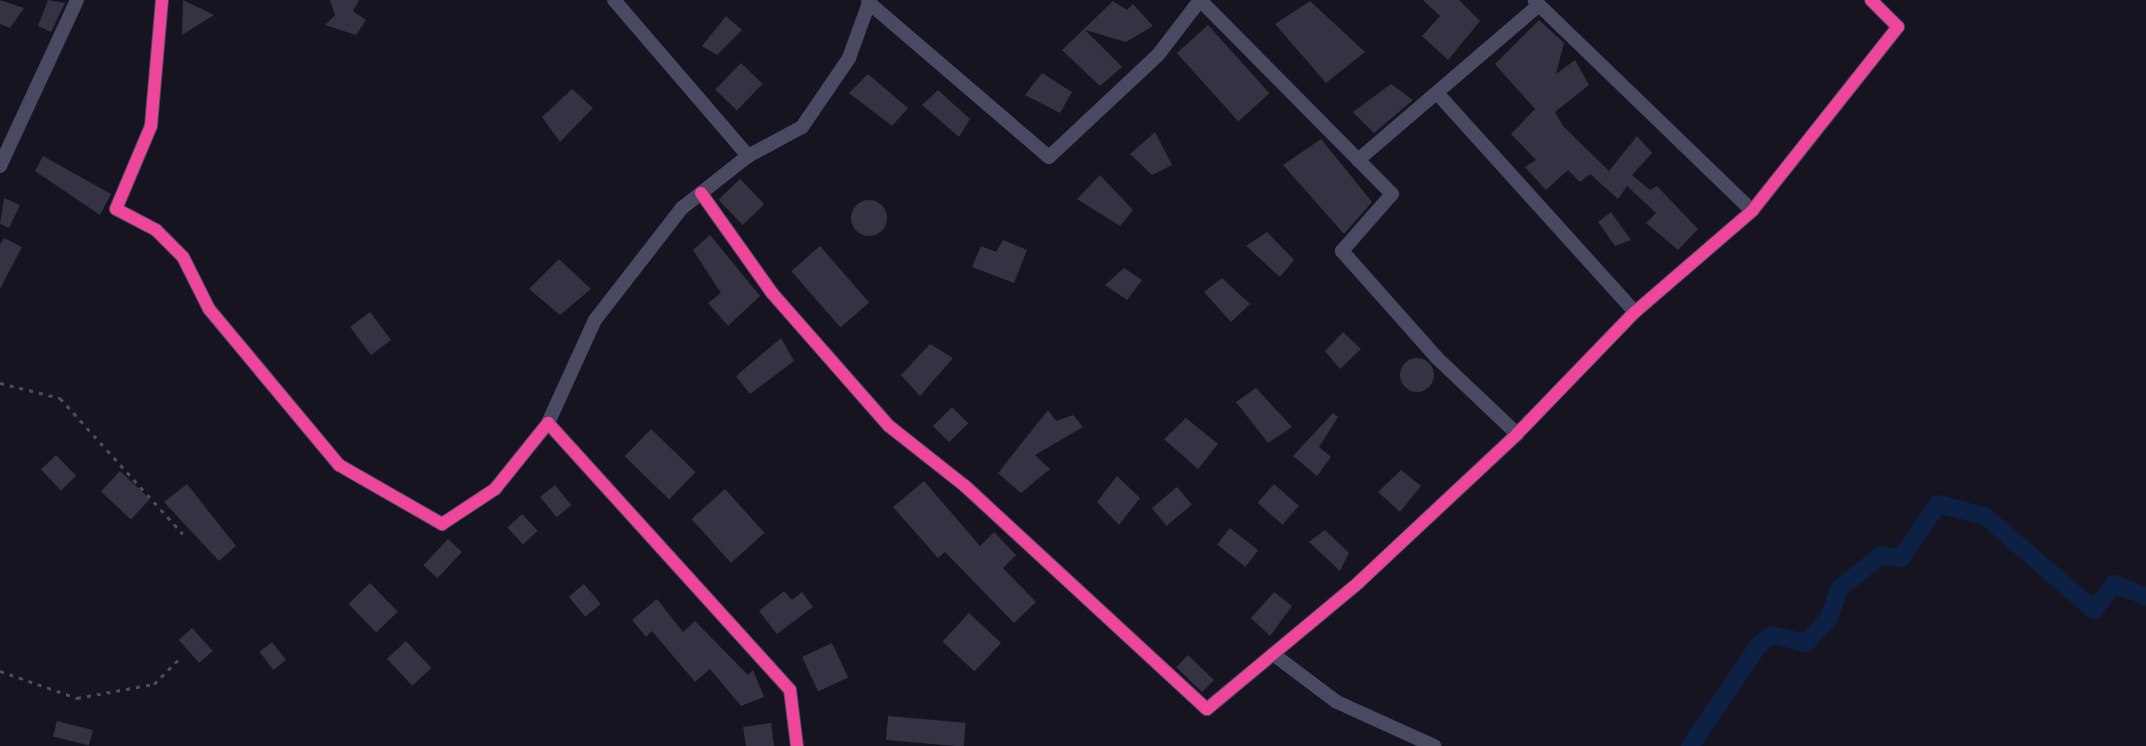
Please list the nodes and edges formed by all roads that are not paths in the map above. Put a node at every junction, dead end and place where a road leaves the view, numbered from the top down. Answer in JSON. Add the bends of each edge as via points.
{"nodes":[{"id":1,"x":77,"y":0,"type":"edge"},
{"id":2,"x":162,"y":0,"type":"edge"},
{"id":3,"x":614,"y":0,"type":"edge"},
{"id":4,"x":1871,"y":0,"type":"edge"},
{"id":5,"x":869,"y":1,"type":"edge"},
{"id":6,"x":1201,"y":1,"type":"edge"},
{"id":7,"x":1537,"y":3,"type":"edge"},
{"id":8,"x":1437,"y":93,"type":"junction"},
{"id":9,"x":0,"y":128,"type":"edge"},
{"id":10,"x":14,"y":137,"type":"junction"},
{"id":11,"x":748,"y":156,"type":"junction"},
{"id":12,"x":1358,"y":160,"type":"junction"},
{"id":13,"x":0,"y":166,"type":"edge"},
{"id":14,"x":701,"y":193,"type":"junction"},
{"id":15,"x":1752,"y":211,"type":"junction"},
{"id":16,"x":1635,"y":312,"type":"junction"},
{"id":17,"x":548,"y":423,"type":"junction"},
{"id":18,"x":1517,"y":434,"type":"junction"},
{"id":19,"x":1273,"y":654,"type":"junction"},
{"id":20,"x":797,"y":746,"type":"edge"},
{"id":21,"x":1434,"y":746,"type":"edge"}],
"edges":[{"from":1,"to":10,"type":"street"},
{"from":2,"to":17,"type":"street","via":[[151,126],[116,209],[156,230],[183,257],[209,309],[339,465],[442,524],[495,489]]},
{"from":3,"to":11,"type":"street"},
{"from":4,"to":15,"type":"street","via":[[1898,27]]},
{"from":5,"to":6,"type":"street","via":[[1049,157],[1158,55]]},
{"from":5,"to":11,"type":"street","via":[[849,58],[802,127]]},
{"from":6,"to":12,"type":"street"},
{"from":7,"to":8,"type":"street"},
{"from":7,"to":15,"type":"street"},
{"from":8,"to":12,"type":"street"},
{"from":8,"to":16,"type":"street"},
{"from":9,"to":10,"type":"street"},
{"from":10,"to":13,"type":"street"},
{"from":11,"to":14,"type":"street"},
{"from":12,"to":18,"type":"street","via":[[1392,194],[1342,251],[1436,357]]},
{"from":14,"to":17,"type":"street","via":[[595,320]]},
{"from":14,"to":19,"type":"street","via":[[772,293],[889,426],[965,486],[1207,709]]},
{"from":15,"to":16,"type":"street"},
{"from":16,"to":18,"type":"street"},
{"from":17,"to":20,"type":"street","via":[[790,690]]},
{"from":18,"to":19,"type":"street"},
{"from":19,"to":21,"type":"street","via":[[1337,702]]}]}
